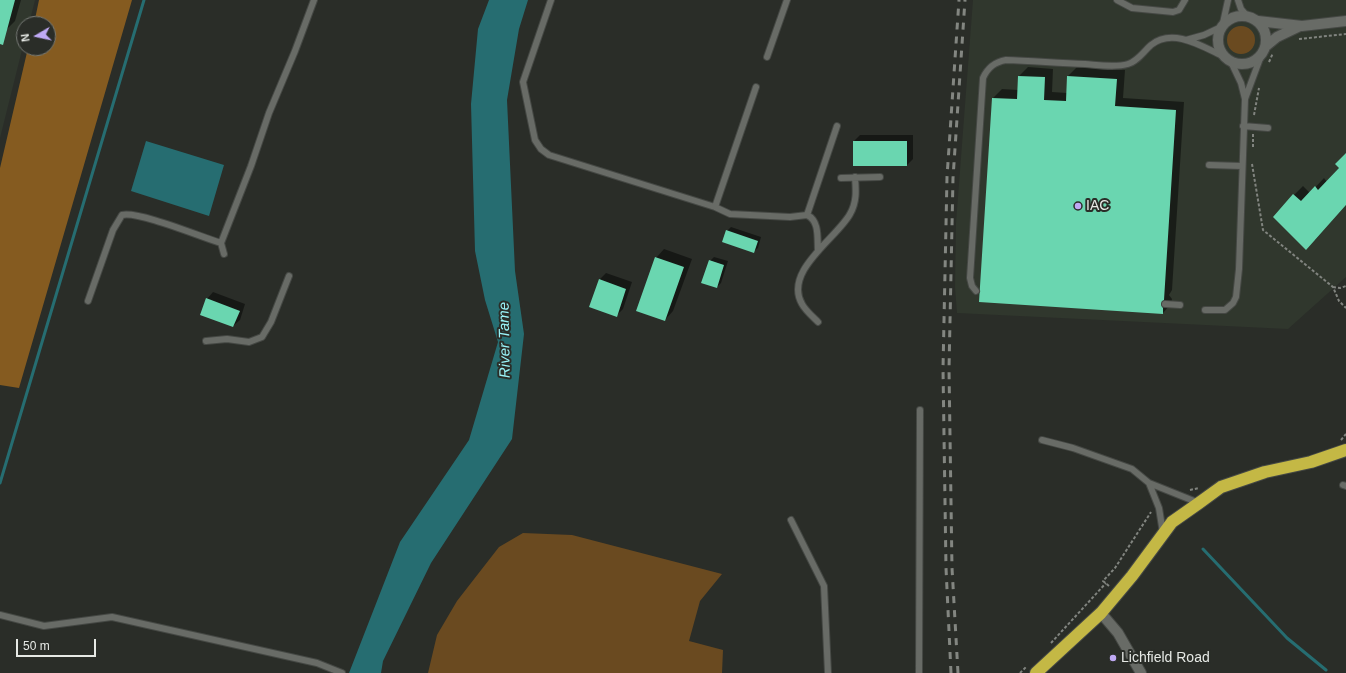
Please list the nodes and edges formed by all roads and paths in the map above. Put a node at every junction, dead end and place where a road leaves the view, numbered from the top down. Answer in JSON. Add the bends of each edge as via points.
{"nodes":[{"id":1,"x":314,"y":0,"type":"edge"},
{"id":2,"x":551,"y":0,"type":"edge"},
{"id":3,"x":787,"y":0,"type":"edge"},
{"id":4,"x":1117,"y":0,"type":"edge"},
{"id":5,"x":1185,"y":0,"type":"edge"},
{"id":6,"x":1228,"y":0,"type":"edge"},
{"id":7,"x":1238,"y":0,"type":"edge"},
{"id":8,"x":1247,"y":16,"type":"junction"},
{"id":9,"x":1258,"y":21,"type":"junction"},
{"id":10,"x":1346,"y":21,"type":"edge"},
{"id":11,"x":1222,"y":25,"type":"junction"},
{"id":12,"x":1302,"y":26,"type":"junction"},
{"id":13,"x":1346,"y":34,"type":"edge"},
{"id":14,"x":1296,"y":39,"type":"dead end"},
{"id":15,"x":1186,"y":40,"type":"junction"},
{"id":16,"x":1266,"y":46,"type":"junction"},
{"id":17,"x":1276,"y":50,"type":"dead end"},
{"id":18,"x":1261,"y":56,"type":"junction"},
{"id":19,"x":767,"y":57,"type":"dead end"},
{"id":20,"x":1228,"y":60,"type":"junction"},
{"id":21,"x":1265,"y":68,"type":"dead end"},
{"id":22,"x":1259,"y":85,"type":"dead end"},
{"id":23,"x":756,"y":88,"type":"dead end"},
{"id":24,"x":1245,"y":99,"type":"junction"},
{"id":25,"x":837,"y":126,"type":"dead end"},
{"id":26,"x":1243,"y":126,"type":"junction"},
{"id":27,"x":1254,"y":127,"type":"junction"},
{"id":28,"x":1268,"y":128,"type":"dead end"},
{"id":29,"x":1252,"y":151,"type":"dead end"},
{"id":30,"x":1252,"y":158,"type":"dead end"},
{"id":31,"x":1209,"y":165,"type":"dead end"},
{"id":32,"x":1242,"y":166,"type":"junction"},
{"id":33,"x":855,"y":177,"type":"junction"},
{"id":34,"x":880,"y":177,"type":"dead end"},
{"id":35,"x":841,"y":178,"type":"dead end"},
{"id":36,"x":715,"y":207,"type":"junction"},
{"id":37,"x":807,"y":215,"type":"junction"},
{"id":38,"x":221,"y":243,"type":"junction"},
{"id":39,"x":818,"y":251,"type":"junction"},
{"id":40,"x":224,"y":254,"type":"dead end"},
{"id":41,"x":288,"y":276,"type":"dead end"},
{"id":42,"x":1346,"y":286,"type":"edge"},
{"id":43,"x":1333,"y":287,"type":"junction"},
{"id":44,"x":976,"y":291,"type":"dead end"},
{"id":45,"x":88,"y":301,"type":"dead end"},
{"id":46,"x":1165,"y":304,"type":"dead end"},
{"id":47,"x":1180,"y":305,"type":"dead end"},
{"id":48,"x":1346,"y":308,"type":"edge"},
{"id":49,"x":1205,"y":310,"type":"dead end"},
{"id":50,"x":818,"y":322,"type":"dead end"},
{"id":51,"x":206,"y":341,"type":"dead end"},
{"id":52,"x":920,"y":410,"type":"dead end"},
{"id":53,"x":1042,"y":440,"type":"dead end"},
{"id":54,"x":1346,"y":450,"type":"edge"},
{"id":55,"x":1149,"y":483,"type":"junction"},
{"id":56,"x":1199,"y":503,"type":"junction"},
{"id":57,"x":791,"y":520,"type":"dead end"},
{"id":58,"x":1163,"y":535,"type":"junction"},
{"id":59,"x":1106,"y":583,"type":"dead end"},
{"id":60,"x":1101,"y":613,"type":"junction"},
{"id":61,"x":0,"y":615,"type":"edge"},
{"id":62,"x":1050,"y":644,"type":"dead end"},
{"id":63,"x":1033,"y":668,"type":"edge"},
{"id":64,"x":342,"y":673,"type":"edge"},
{"id":65,"x":828,"y":673,"type":"edge"},
{"id":66,"x":919,"y":673,"type":"edge"},
{"id":67,"x":1020,"y":673,"type":"edge"},
{"id":68,"x":1141,"y":673,"type":"edge"}],
"edges":[{"from":1,"to":38,"type":"lane"},
{"from":2,"to":36,"type":"lane","via":[[523,82],[535,140],[540,149],[549,155]]},
{"from":3,"to":19,"type":"lane"},
{"from":4,"to":5,"type":"lane","via":[[1132,8],[1173,12],[1179,10]]},
{"from":6,"to":11,"type":"lane"},
{"from":7,"to":8,"type":"lane"},
{"from":8,"to":9,"type":"street"},
{"from":8,"to":11,"type":"street","via":[[1234,17]]},
{"from":9,"to":12,"type":"street"},
{"from":9,"to":16,"type":"street","via":[[1265,32]]},
{"from":10,"to":12,"type":"street"},
{"from":11,"to":15,"type":"lane","via":[[1204,35]]},
{"from":11,"to":20,"type":"street","via":[[1218,43]]},
{"from":12,"to":16,"type":"street","via":[[1285,33]]},
{"from":13,"to":14,"type":"path"},
{"from":15,"to":20,"type":"lane"},
{"from":15,"to":44,"type":"lane","via":[[1161,39],[1128,64],[1110,66],[1006,60],[997,62],[986,71],[983,78],[970,278]]},
{"from":16,"to":18,"type":"street"},
{"from":17,"to":21,"type":"path"},
{"from":18,"to":20,"type":"street","via":[[1249,63]]},
{"from":18,"to":24,"type":"lane"},
{"from":20,"to":24,"type":"lane","via":[[1241,83]]},
{"from":22,"to":27,"type":"path","via":[[1254,108]]},
{"from":23,"to":36,"type":"lane"},
{"from":24,"to":26,"type":"lane"},
{"from":25,"to":37,"type":"lane"},
{"from":26,"to":27,"type":"lane"},
{"from":26,"to":32,"type":"lane"},
{"from":27,"to":28,"type":"lane"},
{"from":27,"to":29,"type":"path"},
{"from":30,"to":43,"type":"path","via":[[1263,230]]},
{"from":31,"to":32,"type":"lane"},
{"from":32,"to":49,"type":"lane","via":[[1236,297],[1225,310]]},
{"from":33,"to":34,"type":"lane"},
{"from":33,"to":35,"type":"lane"},
{"from":33,"to":39,"type":"lane","via":[[856,199],[850,214]]},
{"from":36,"to":37,"type":"lane","via":[[730,214],[790,218]]},
{"from":37,"to":39,"type":"lane","via":[[812,217],[816,224]]},
{"from":38,"to":40,"type":"lane"},
{"from":38,"to":45,"type":"lane","via":[[145,218],[128,214],[122,216],[113,230]]},
{"from":39,"to":50,"type":"lane","via":[[802,274],[798,289],[801,304]]},
{"from":41,"to":51,"type":"lane","via":[[271,322],[262,337],[249,342],[227,339]]},
{"from":42,"to":43,"type":"path"},
{"from":43,"to":48,"type":"path","via":[[1339,301]]},
{"from":46,"to":47,"type":"lane"},
{"from":52,"to":66,"type":"lane"},
{"from":53,"to":55,"type":"lane","via":[[1132,469]]},
{"from":54,"to":56,"type":"highway","via":[[1311,462],[1265,472],[1221,488]]},
{"from":55,"to":56,"type":"lane"},
{"from":55,"to":58,"type":"lane","via":[[1159,508]]},
{"from":56,"to":58,"type":"highway","via":[[1172,522]]},
{"from":57,"to":65,"type":"lane","via":[[824,586]]},
{"from":58,"to":60,"type":"highway"},
{"from":59,"to":62,"type":"path"},
{"from":60,"to":63,"type":"highway"},
{"from":60,"to":68,"type":"street","via":[[1118,632]]},
{"from":61,"to":64,"type":"lane","via":[[44,626],[112,616],[318,663]]},
{"from":63,"to":67,"type":"path"}]}
